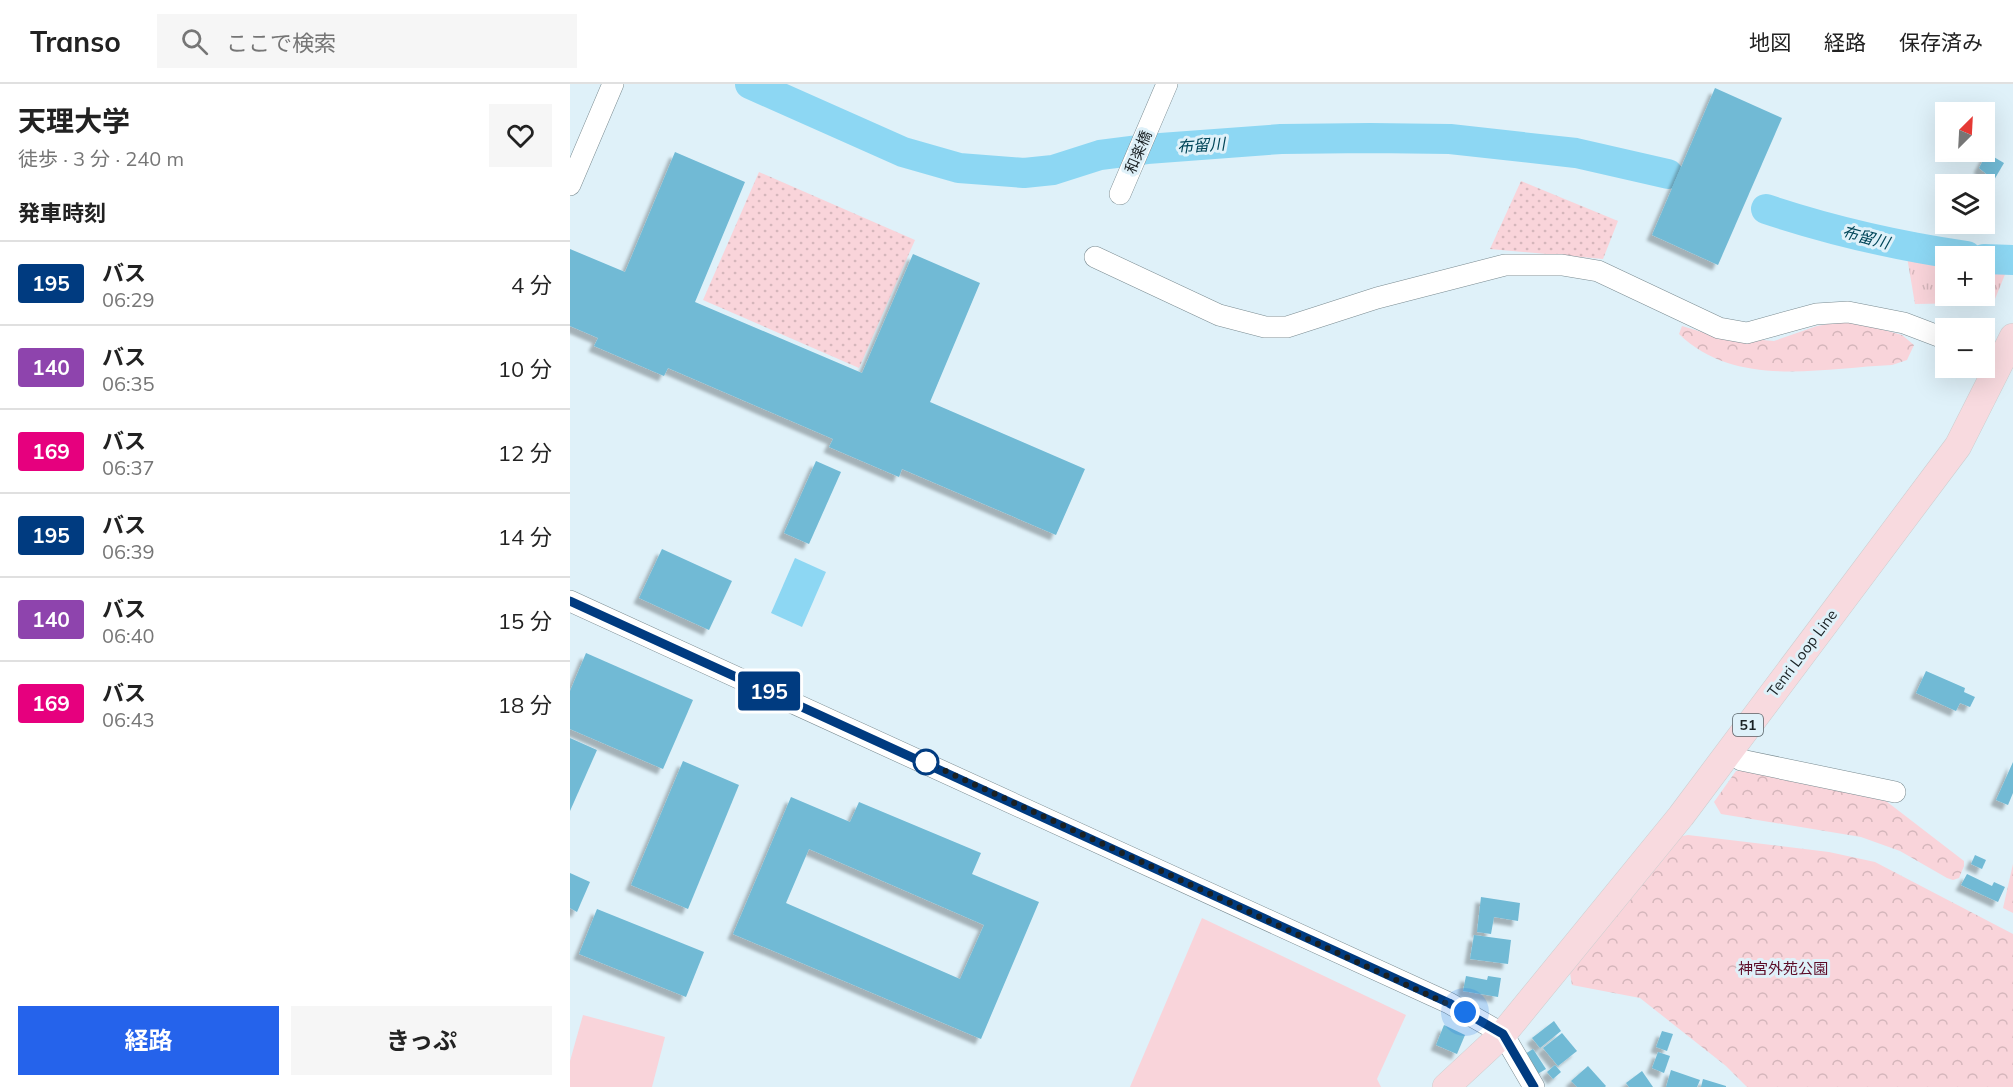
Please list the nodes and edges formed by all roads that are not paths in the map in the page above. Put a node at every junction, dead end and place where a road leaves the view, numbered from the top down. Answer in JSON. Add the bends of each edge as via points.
{"nodes":[{"id":1,"x":613,"y":84,"type":"edge"},
{"id":2,"x":1167,"y":84,"type":"edge"},
{"id":3,"x":570,"y":185,"type":"edge"},
{"id":4,"x":1120,"y":195,"type":"dead end"},
{"id":5,"x":1095,"y":258,"type":"dead end"},
{"id":6,"x":1935,"y":335,"type":"edge"},
{"id":7,"x":2000,"y":350,"type":"edge"},
{"id":8,"x":570,"y":601,"type":"edge"},
{"id":9,"x":1728,"y":752,"type":"junction"},
{"id":10,"x":1895,"y":792,"type":"dead end"},
{"id":11,"x":1503,"y":1034,"type":"junction"},
{"id":12,"x":1446,"y":1087,"type":"edge"},
{"id":13,"x":1534,"y":1087,"type":"edge"}],
"edges":[{"from":1,"to":3,"type":"street"},
{"from":2,"to":4,"type":"street","name":"和楽橋"},
{"from":5,"to":6,"type":"street","via":[[1219,315],[1265,327],[1287,327],[1377,298],[1506,265],[1562,265],[1598,271],[1719,328],[1747,333],[1816,314],[1848,312],[1904,323]]},
{"from":7,"to":9,"type":"main road","name":"Tenri Loop Line","number":"51","via":[[1958,446]]},
{"from":8,"to":11,"type":"street","via":[[1449,1003]]},
{"from":9,"to":10,"type":"street","via":[[1741,760]]},
{"from":9,"to":11,"type":"main road","name":"Tenri Loop Line","number":"51","via":[[1681,816]]},
{"from":11,"to":12,"type":"main road","name":"Tenri Loop Line","number":"51"},
{"from":11,"to":13,"type":"street"}]}
